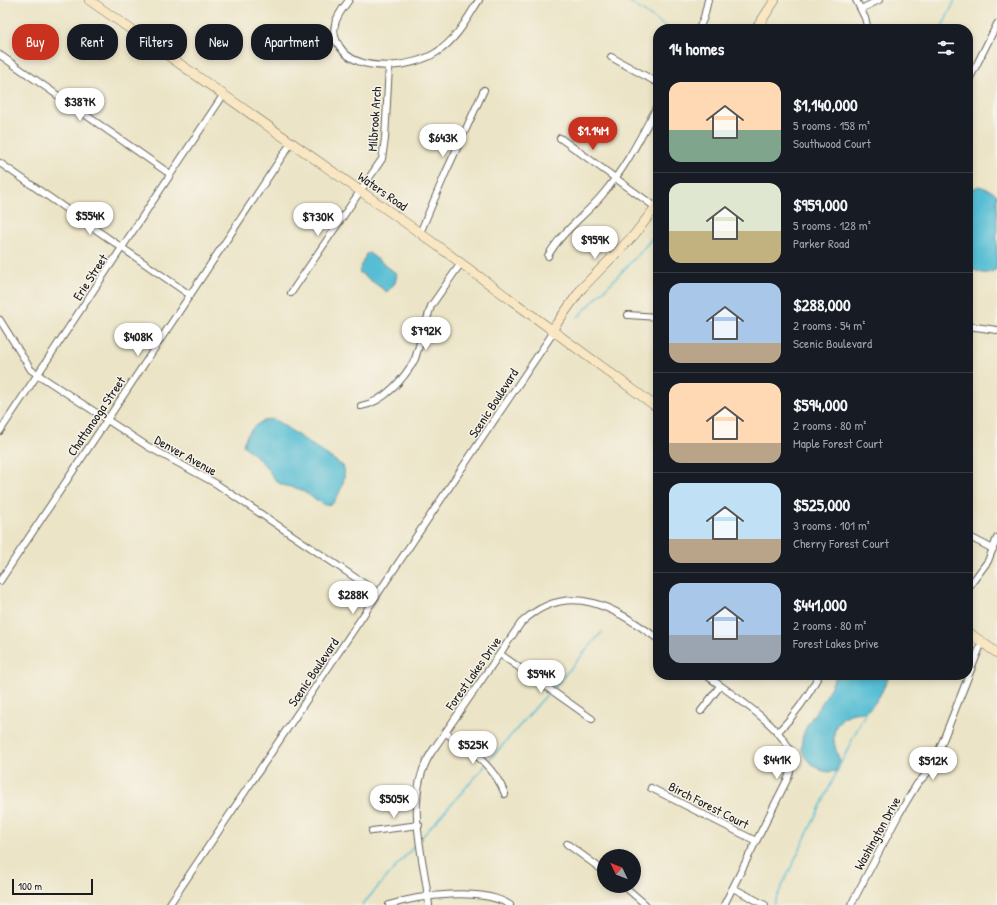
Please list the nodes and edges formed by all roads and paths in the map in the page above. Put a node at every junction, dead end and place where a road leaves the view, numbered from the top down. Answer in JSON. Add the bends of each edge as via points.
{"nodes":[{"id":1,"x":89,"y":0,"type":"edge"},
{"id":2,"x":349,"y":0,"type":"edge"},
{"id":3,"x":479,"y":0,"type":"edge"},
{"id":4,"x":708,"y":0,"type":"edge"},
{"id":5,"x":771,"y":0,"type":"edge"},
{"id":6,"x":776,"y":0,"type":"edge"},
{"id":7,"x":856,"y":0,"type":"edge"},
{"id":8,"x":879,"y":0,"type":"edge"},
{"id":9,"x":861,"y":9,"type":"junction"},
{"id":10,"x":701,"y":24,"type":"edge"},
{"id":11,"x":759,"y":24,"type":"edge"},
{"id":12,"x":759,"y":24,"type":"edge"},
{"id":13,"x":866,"y":24,"type":"edge"},
{"id":14,"x":997,"y":24,"type":"edge"},
{"id":15,"x":336,"y":40,"type":"junction"},
{"id":16,"x":333,"y":41,"type":"edge"},
{"id":17,"x":0,"y":55,"type":"edge"},
{"id":18,"x":611,"y":58,"type":"dead end"},
{"id":19,"x":389,"y":66,"type":"junction"},
{"id":20,"x":973,"y":72,"type":"edge"},
{"id":21,"x":653,"y":80,"type":"edge"},
{"id":22,"x":484,"y":90,"type":"dead end"},
{"id":23,"x":224,"y":94,"type":"junction"},
{"id":24,"x":653,"y":114,"type":"edge"},
{"id":25,"x":560,"y":138,"type":"dead end"},
{"id":26,"x":291,"y":143,"type":"junction"},
{"id":27,"x":0,"y":163,"type":"edge"},
{"id":28,"x":170,"y":174,"type":"junction"},
{"id":29,"x":616,"y":178,"type":"junction"},
{"id":30,"x":360,"y":191,"type":"junction"},
{"id":31,"x":653,"y":204,"type":"edge"},
{"id":32,"x":653,"y":212,"type":"edge"},
{"id":33,"x":420,"y":234,"type":"junction"},
{"id":34,"x":122,"y":247,"type":"junction"},
{"id":35,"x":548,"y":256,"type":"dead end"},
{"id":36,"x":461,"y":263,"type":"junction"},
{"id":37,"x":291,"y":293,"type":"dead end"},
{"id":38,"x":190,"y":295,"type":"junction"},
{"id":39,"x":628,"y":315,"type":"dead end"},
{"id":40,"x":653,"y":317,"type":"edge"},
{"id":41,"x":0,"y":320,"type":"edge"},
{"id":42,"x":973,"y":327,"type":"edge"},
{"id":43,"x":552,"y":330,"type":"junction"},
{"id":44,"x":997,"y":330,"type":"edge"},
{"id":45,"x":37,"y":375,"type":"junction"},
{"id":46,"x":653,"y":404,"type":"edge"},
{"id":47,"x":361,"y":406,"type":"dead end"},
{"id":48,"x":107,"y":420,"type":"junction"},
{"id":49,"x":0,"y":431,"type":"edge"},
{"id":50,"x":997,"y":538,"type":"edge"},
{"id":51,"x":973,"y":539,"type":"edge"},
{"id":52,"x":993,"y":549,"type":"junction"},
{"id":53,"x":0,"y":581,"type":"edge"},
{"id":54,"x":973,"y":581,"type":"edge"},
{"id":55,"x":378,"y":592,"type":"junction"},
{"id":56,"x":653,"y":635,"type":"edge"},
{"id":57,"x":973,"y":636,"type":"edge"},
{"id":58,"x":982,"y":642,"type":"junction"},
{"id":59,"x":997,"y":653,"type":"edge"},
{"id":60,"x":500,"y":654,"type":"junction"},
{"id":61,"x":973,"y":665,"type":"edge"},
{"id":62,"x":712,"y":680,"type":"edge"},
{"id":63,"x":816,"y":680,"type":"edge"},
{"id":64,"x":967,"y":680,"type":"edge"},
{"id":65,"x":720,"y":686,"type":"junction"},
{"id":66,"x":701,"y":711,"type":"dead end"},
{"id":67,"x":592,"y":719,"type":"dead end"},
{"id":68,"x":446,"y":732,"type":"junction"},
{"id":69,"x":778,"y":733,"type":"junction"},
{"id":70,"x":651,"y":788,"type":"dead end"},
{"id":71,"x":505,"y":794,"type":"dead end"},
{"id":72,"x":419,"y":826,"type":"junction"},
{"id":73,"x":372,"y":831,"type":"dead end"},
{"id":74,"x":756,"y":841,"type":"junction"},
{"id":75,"x":567,"y":844,"type":"dead end"},
{"id":76,"x":597,"y":866,"type":"edge"},
{"id":77,"x":733,"y":888,"type":"junction"},
{"id":78,"x":632,"y":893,"type":"edge"},
{"id":79,"x":428,"y":898,"type":"junction"},
{"id":80,"x":169,"y":905,"type":"edge"},
{"id":81,"x":389,"y":905,"type":"edge"},
{"id":82,"x":429,"y":905,"type":"edge"},
{"id":83,"x":510,"y":905,"type":"edge"},
{"id":84,"x":646,"y":905,"type":"edge"},
{"id":85,"x":724,"y":905,"type":"edge"},
{"id":86,"x":765,"y":905,"type":"edge"},
{"id":87,"x":851,"y":905,"type":"edge"}],
"edges":[{"from":1,"to":23,"type":"street","name":"Waters Road"},
{"from":2,"to":15,"type":"street","via":[[335,23]]},
{"from":3,"to":19,"type":"street","via":[[457,33],[436,52],[420,60]]},
{"from":4,"to":10,"type":"street"},
{"from":5,"to":11,"type":"street"},
{"from":6,"to":12,"type":"street"},
{"from":7,"to":9,"type":"street"},
{"from":8,"to":9,"type":"street"},
{"from":9,"to":13,"type":"street"},
{"from":14,"to":20,"type":"street"},
{"from":15,"to":16,"type":"street"},
{"from":15,"to":19,"type":"street","via":[[348,56]]},
{"from":17,"to":28,"type":"street"},
{"from":18,"to":21,"type":"street"},
{"from":19,"to":30,"type":"street","name":"Milbrook Arch","via":[[384,153],[379,166]]},
{"from":22,"to":33,"type":"street"},
{"from":23,"to":26,"type":"street","name":"Waters Road"},
{"from":23,"to":28,"type":"street","name":"Erie Street"},
{"from":24,"to":29,"type":"street"},
{"from":25,"to":29,"type":"street"},
{"from":26,"to":30,"type":"street","name":"Waters Road"},
{"from":26,"to":38,"type":"street","name":"Chattanooga Street"},
{"from":27,"to":34,"type":"street"},
{"from":28,"to":34,"type":"street","name":"Erie Street"},
{"from":29,"to":31,"type":"street"},
{"from":29,"to":35,"type":"street","via":[[554,245]]},
{"from":30,"to":33,"type":"street","name":"Waters Road"},
{"from":30,"to":37,"type":"street","name":"Milbrook Arch"},
{"from":32,"to":43,"type":"street","via":[[582,288]]},
{"from":33,"to":36,"type":"street","name":"Waters Road"},
{"from":34,"to":38,"type":"street"},
{"from":34,"to":45,"type":"street","name":"Erie Street"},
{"from":36,"to":43,"type":"street","name":"Waters Road"},
{"from":36,"to":47,"type":"street","via":[[431,306],[415,359],[410,367],[382,397]]},
{"from":38,"to":48,"type":"street","name":"Chattanooga Street"},
{"from":39,"to":40,"type":"street"},
{"from":41,"to":45,"type":"street","name":"Denver Avenue","via":[[28,366]]},
{"from":42,"to":44,"type":"street"},
{"from":43,"to":46,"type":"street","name":"Waters Road"},
{"from":43,"to":55,"type":"street","name":"Scenic Boulevard","via":[[551,336]]},
{"from":45,"to":48,"type":"street","name":"Denver Avenue"},
{"from":45,"to":49,"type":"street","name":"Erie Street"},
{"from":48,"to":53,"type":"street","name":"Chattanooga Street"},
{"from":48,"to":55,"type":"street","name":"Denver Avenue","via":[[147,446],[220,486]]},
{"from":50,"to":52,"type":"street"},
{"from":51,"to":52,"type":"street"},
{"from":52,"to":54,"type":"street","via":[[988,561]]},
{"from":55,"to":80,"type":"street","name":"Scenic Boulevard"},
{"from":56,"to":60,"type":"street","name":"Forest Lakes Drive","via":[[613,609],[577,600],[561,600],[531,614],[521,623]]},
{"from":57,"to":58,"type":"street"},
{"from":58,"to":59,"type":"street"},
{"from":58,"to":61,"type":"street","name":"Washington Drive"},
{"from":60,"to":67,"type":"street"},
{"from":60,"to":68,"type":"street","name":"Forest Lakes Drive"},
{"from":62,"to":65,"type":"street"},
{"from":63,"to":69,"type":"street","via":[[796,713]]},
{"from":64,"to":87,"type":"street","name":"Washington Drive","via":[[932,768],[917,784],[899,814]]},
{"from":65,"to":66,"type":"street"},
{"from":65,"to":69,"type":"street"},
{"from":68,"to":71,"type":"street","via":[[487,765],[499,778]]},
{"from":68,"to":72,"type":"street","name":"Forest Lakes Drive","via":[[426,760],[418,782],[416,792]]},
{"from":69,"to":74,"type":"street","via":[[790,753],[790,772]]},
{"from":70,"to":74,"type":"street","name":"Birch Forest Court"},
{"from":72,"to":73,"type":"street"},
{"from":72,"to":79,"type":"street","name":"Forest Lakes Drive"},
{"from":74,"to":77,"type":"street"},
{"from":75,"to":76,"type":"street"},
{"from":77,"to":85,"type":"street"},
{"from":77,"to":86,"type":"street"},
{"from":78,"to":84,"type":"street"},
{"from":79,"to":81,"type":"street"},
{"from":79,"to":82,"type":"street","name":"Forest Lakes Drive"},
{"from":79,"to":83,"type":"street","via":[[477,894],[496,898]]}]}
